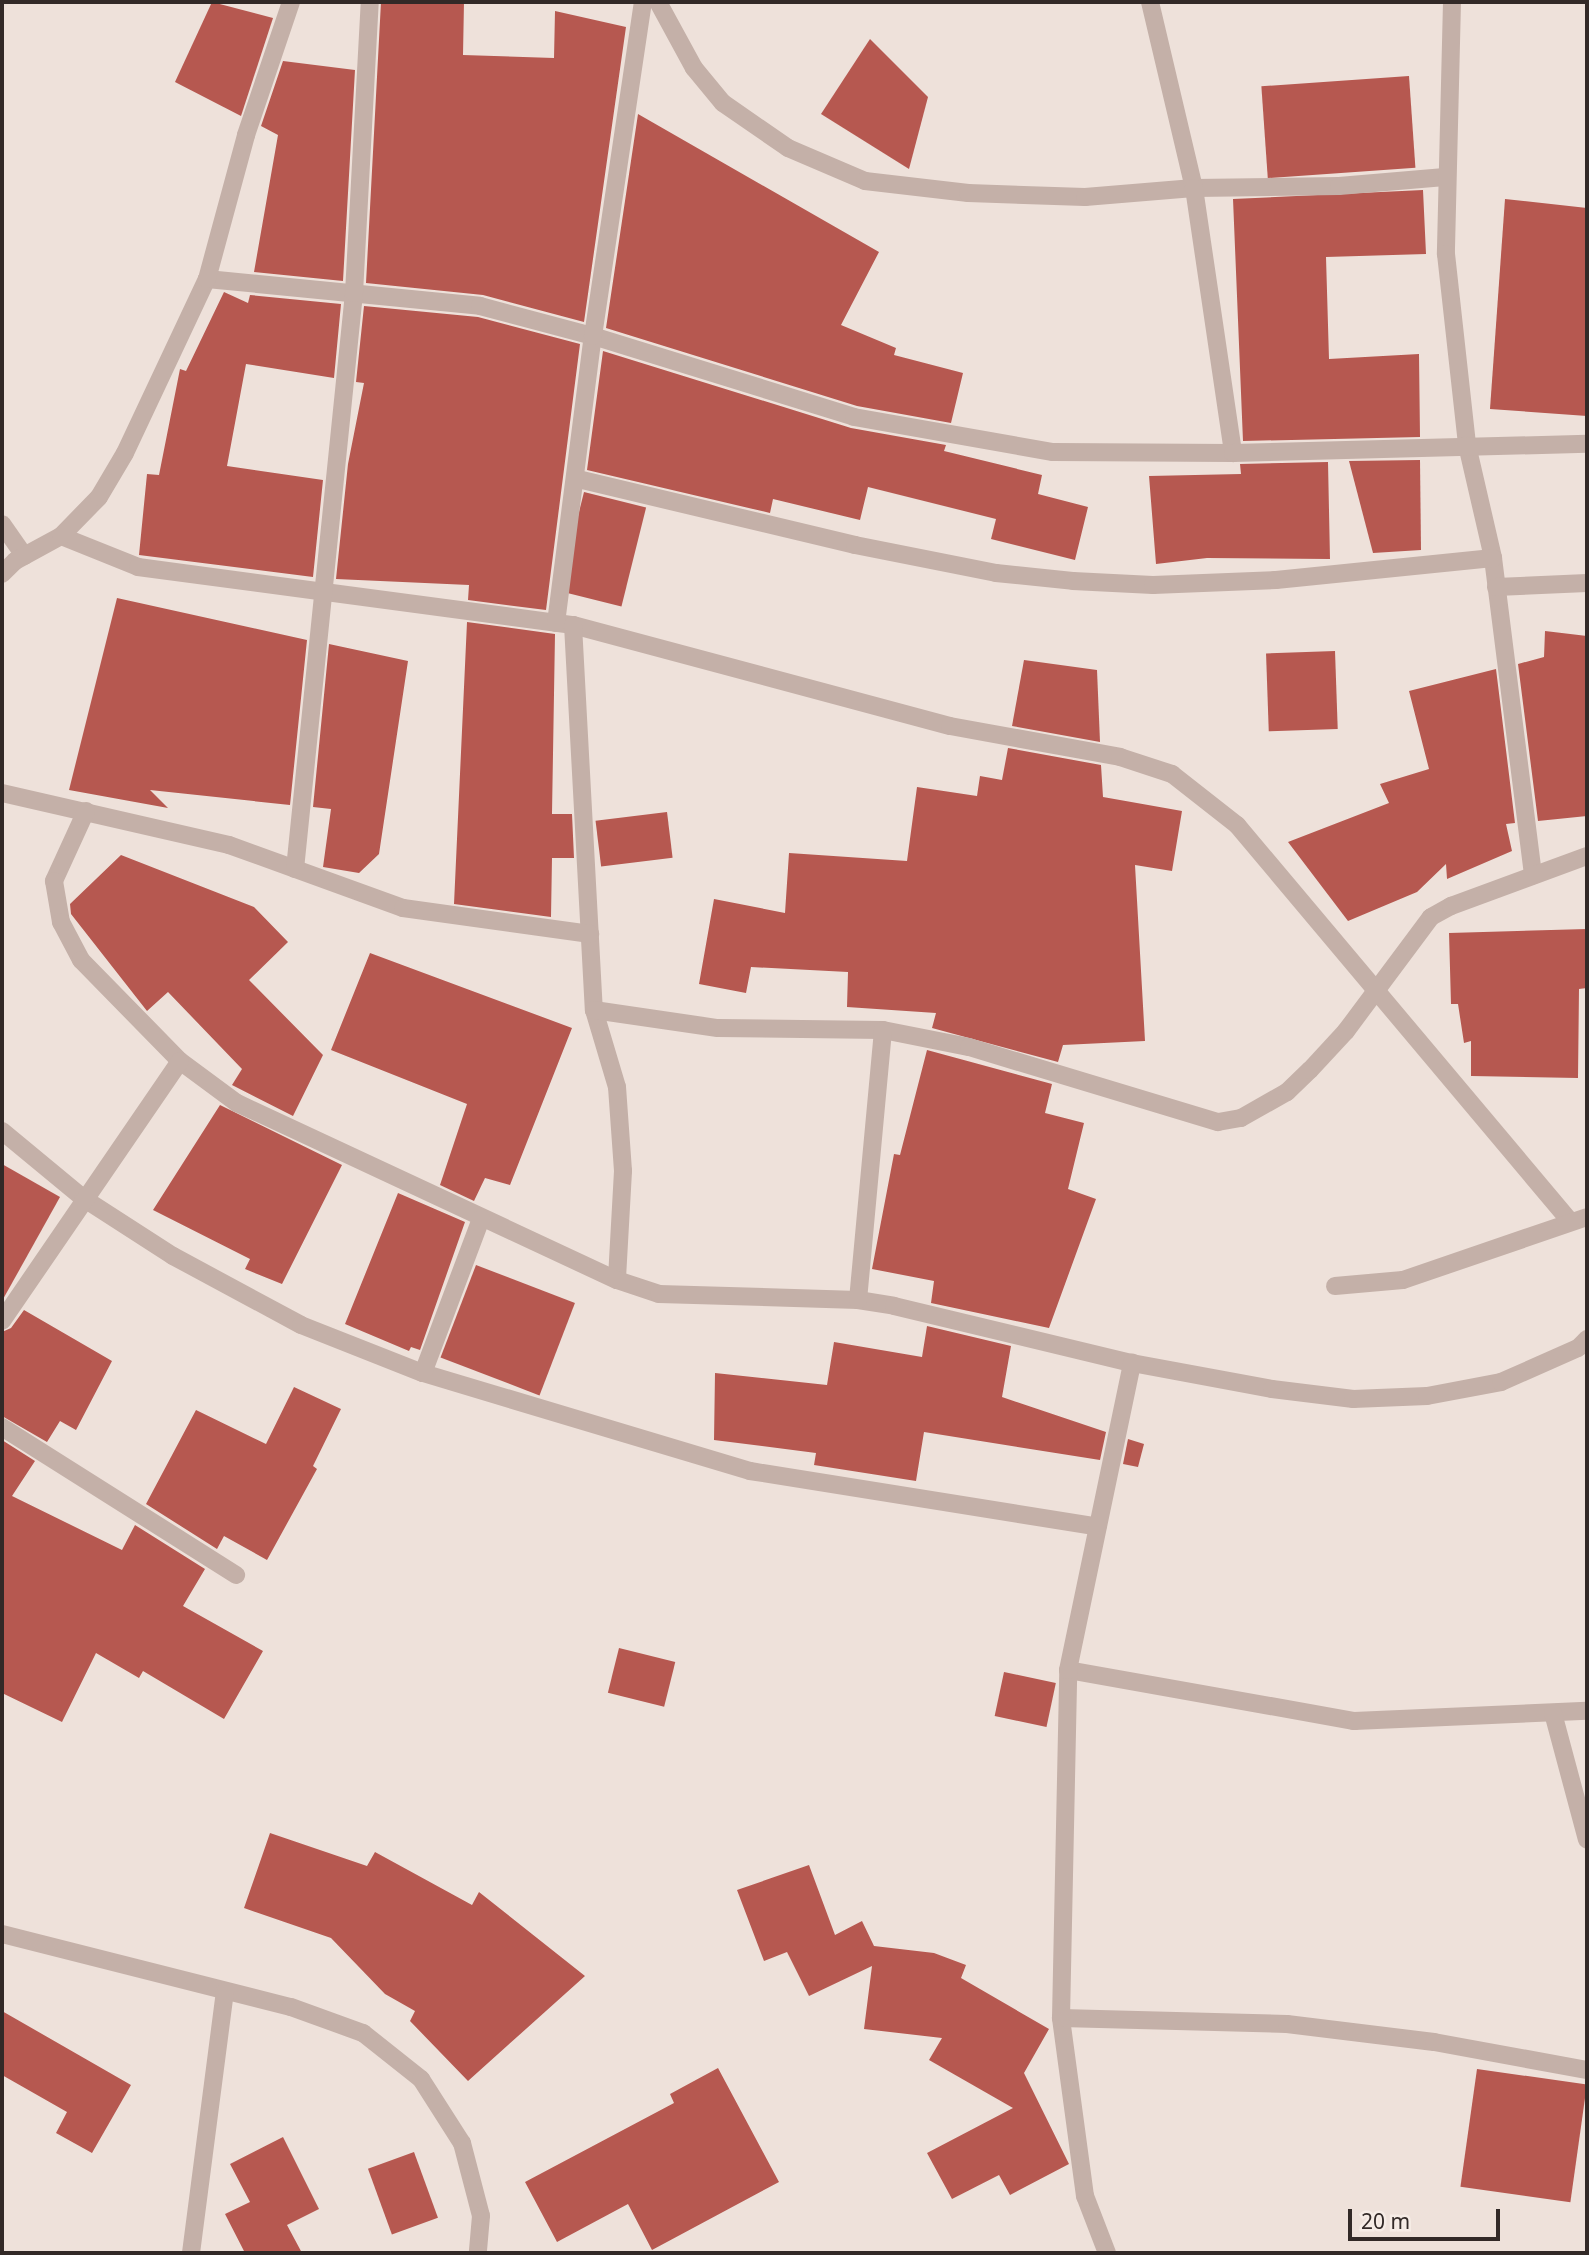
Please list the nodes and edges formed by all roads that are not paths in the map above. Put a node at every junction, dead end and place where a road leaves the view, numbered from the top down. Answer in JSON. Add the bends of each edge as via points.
{"nodes":[{"id":1,"x":292,"y":2,"type":"edge"},
{"id":2,"x":370,"y":2,"type":"edge"},
{"id":3,"x":643,"y":2,"type":"edge"},
{"id":4,"x":658,"y":2,"type":"edge"},
{"id":5,"x":1150,"y":2,"type":"edge"},
{"id":6,"x":1452,"y":2,"type":"edge"},
{"id":7,"x":1445,"y":177,"type":"junction"},
{"id":8,"x":1194,"y":188,"type":"junction"},
{"id":9,"x":207,"y":279,"type":"junction"},
{"id":10,"x":354,"y":293,"type":"junction"},
{"id":11,"x":593,"y":335,"type":"junction"},
{"id":12,"x":1587,"y":444,"type":"edge"},
{"id":13,"x":1467,"y":445,"type":"junction"},
{"id":14,"x":1233,"y":453,"type":"junction"},
{"id":15,"x":578,"y":479,"type":"junction"},
{"id":16,"x":2,"y":524,"type":"edge"},
{"id":17,"x":61,"y":536,"type":"junction"},
{"id":18,"x":24,"y":556,"type":"junction"},
{"id":19,"x":1493,"y":558,"type":"junction"},
{"id":20,"x":2,"y":574,"type":"edge"},
{"id":21,"x":1587,"y":583,"type":"edge"},
{"id":22,"x":1496,"y":587,"type":"junction"},
{"id":23,"x":325,"y":591,"type":"junction"},
{"id":24,"x":565,"y":624,"type":"junction"},
{"id":25,"x":2,"y":793,"type":"edge"},
{"id":26,"x":86,"y":811,"type":"junction"},
{"id":27,"x":1587,"y":856,"type":"edge"},
{"id":28,"x":295,"y":869,"type":"junction"},
{"id":29,"x":1532,"y":875,"type":"junction"},
{"id":30,"x":590,"y":934,"type":"junction"},
{"id":31,"x":1377,"y":989,"type":"junction"},
{"id":32,"x":594,"y":1010,"type":"junction"},
{"id":33,"x":883,"y":1030,"type":"junction"},
{"id":34,"x":180,"y":1062,"type":"junction"},
{"id":35,"x":2,"y":1131,"type":"edge"},
{"id":36,"x":83,"y":1198,"type":"junction"},
{"id":37,"x":1587,"y":1217,"type":"edge"},
{"id":38,"x":481,"y":1219,"type":"junction"},
{"id":39,"x":1569,"y":1220,"type":"junction"},
{"id":40,"x":617,"y":1280,"type":"junction"},
{"id":41,"x":1335,"y":1286,"type":"dead end"},
{"id":42,"x":858,"y":1300,"type":"junction"},
{"id":43,"x":2,"y":1321,"type":"edge"},
{"id":44,"x":1587,"y":1339,"type":"edge"},
{"id":45,"x":1132,"y":1363,"type":"junction"},
{"id":46,"x":423,"y":1373,"type":"junction"},
{"id":47,"x":2,"y":1427,"type":"edge"},
{"id":48,"x":1098,"y":1527,"type":"junction"},
{"id":49,"x":236,"y":1575,"type":"dead end"},
{"id":50,"x":1068,"y":1670,"type":"junction"},
{"id":51,"x":1587,"y":1712,"type":"edge"},
{"id":52,"x":1553,"y":1713,"type":"junction"},
{"id":53,"x":1587,"y":1840,"type":"edge"},
{"id":54,"x":2,"y":1934,"type":"edge"},
{"id":55,"x":225,"y":1991,"type":"junction"},
{"id":56,"x":1061,"y":2018,"type":"junction"},
{"id":57,"x":1587,"y":2070,"type":"edge"},
{"id":58,"x":191,"y":2253,"type":"edge"},
{"id":59,"x":478,"y":2253,"type":"edge"},
{"id":60,"x":1107,"y":2253,"type":"edge"}],
"edges":[{"from":1,"to":9,"type":"street","via":[[246,135]]},
{"from":2,"to":10,"type":"street"},
{"from":3,"to":11,"type":"street"},
{"from":4,"to":8,"type":"street","via":[[694,68],[723,103],[788,148],[865,181],[968,193],[1085,197]]},
{"from":5,"to":8,"type":"street"},
{"from":6,"to":7,"type":"street"},
{"from":7,"to":8,"type":"street","via":[[1339,186]]},
{"from":7,"to":13,"type":"street","via":[[1446,254]]},
{"from":8,"to":14,"type":"street"},
{"from":9,"to":10,"type":"street"},
{"from":9,"to":17,"type":"street","via":[[125,453],[99,497]]},
{"from":10,"to":11,"type":"street","via":[[480,306]]},
{"from":10,"to":23,"type":"street"},
{"from":11,"to":14,"type":"street","via":[[867,419],[1053,452]]},
{"from":11,"to":15,"type":"street"},
{"from":12,"to":13,"type":"street"},
{"from":13,"to":14,"type":"street"},
{"from":13,"to":19,"type":"street"},
{"from":15,"to":19,"type":"street","via":[[855,545],[996,573],[1073,581],[1153,585],[1276,580]]},
{"from":15,"to":24,"type":"street"},
{"from":16,"to":18,"type":"street"},
{"from":17,"to":18,"type":"street"},
{"from":17,"to":23,"type":"street","via":[[138,567]]},
{"from":18,"to":20,"type":"street"},
{"from":19,"to":22,"type":"street"},
{"from":21,"to":22,"type":"street"},
{"from":22,"to":29,"type":"street"},
{"from":23,"to":24,"type":"street"},
{"from":23,"to":28,"type":"street"},
{"from":24,"to":30,"type":"street"},
{"from":24,"to":31,"type":"street","via":[[950,726],[1120,757],[1172,774],[1237,825]]},
{"from":25,"to":26,"type":"street"},
{"from":26,"to":28,"type":"street","via":[[229,845]]},
{"from":26,"to":34,"type":"street","via":[[54,881],[61,922],[81,960]]},
{"from":27,"to":29,"type":"street"},
{"from":28,"to":30,"type":"street","via":[[403,908]]},
{"from":29,"to":31,"type":"street","via":[[1431,917]]},
{"from":30,"to":32,"type":"street"},
{"from":31,"to":33,"type":"street","via":[[1346,1031],[1287,1092],[1261,1111],[1218,1122],[969,1046]]},
{"from":31,"to":39,"type":"street"},
{"from":32,"to":33,"type":"street","via":[[719,1028]]},
{"from":32,"to":40,"type":"street","via":[[617,1087],[623,1171]]},
{"from":33,"to":42,"type":"street"},
{"from":34,"to":36,"type":"street"},
{"from":34,"to":38,"type":"street","via":[[236,1103]]},
{"from":35,"to":36,"type":"street"},
{"from":36,"to":43,"type":"street"},
{"from":36,"to":46,"type":"street","via":[[173,1256],[301,1325]]},
{"from":37,"to":39,"type":"street"},
{"from":38,"to":40,"type":"street"},
{"from":38,"to":46,"type":"street"},
{"from":39,"to":41,"type":"street","via":[[1402,1280]]},
{"from":40,"to":42,"type":"street","via":[[659,1294]]},
{"from":42,"to":45,"type":"street"},
{"from":44,"to":45,"type":"street","via":[[1578,1348],[1501,1382],[1427,1396],[1353,1399]]},
{"from":45,"to":48,"type":"street"},
{"from":46,"to":48,"type":"street","via":[[750,1471]]},
{"from":47,"to":49,"type":"street"},
{"from":48,"to":50,"type":"street"},
{"from":50,"to":52,"type":"street","via":[[1354,1721]]},
{"from":50,"to":56,"type":"street"},
{"from":51,"to":52,"type":"street"},
{"from":52,"to":53,"type":"street"},
{"from":54,"to":55,"type":"street"},
{"from":55,"to":58,"type":"street"},
{"from":55,"to":59,"type":"street","via":[[291,2007],[363,2033],[421,2079],[462,2143],[481,2216]]},
{"from":56,"to":57,"type":"street","via":[[1287,2024],[1434,2042]]},
{"from":56,"to":60,"type":"street","via":[[1085,2196]]}]}
